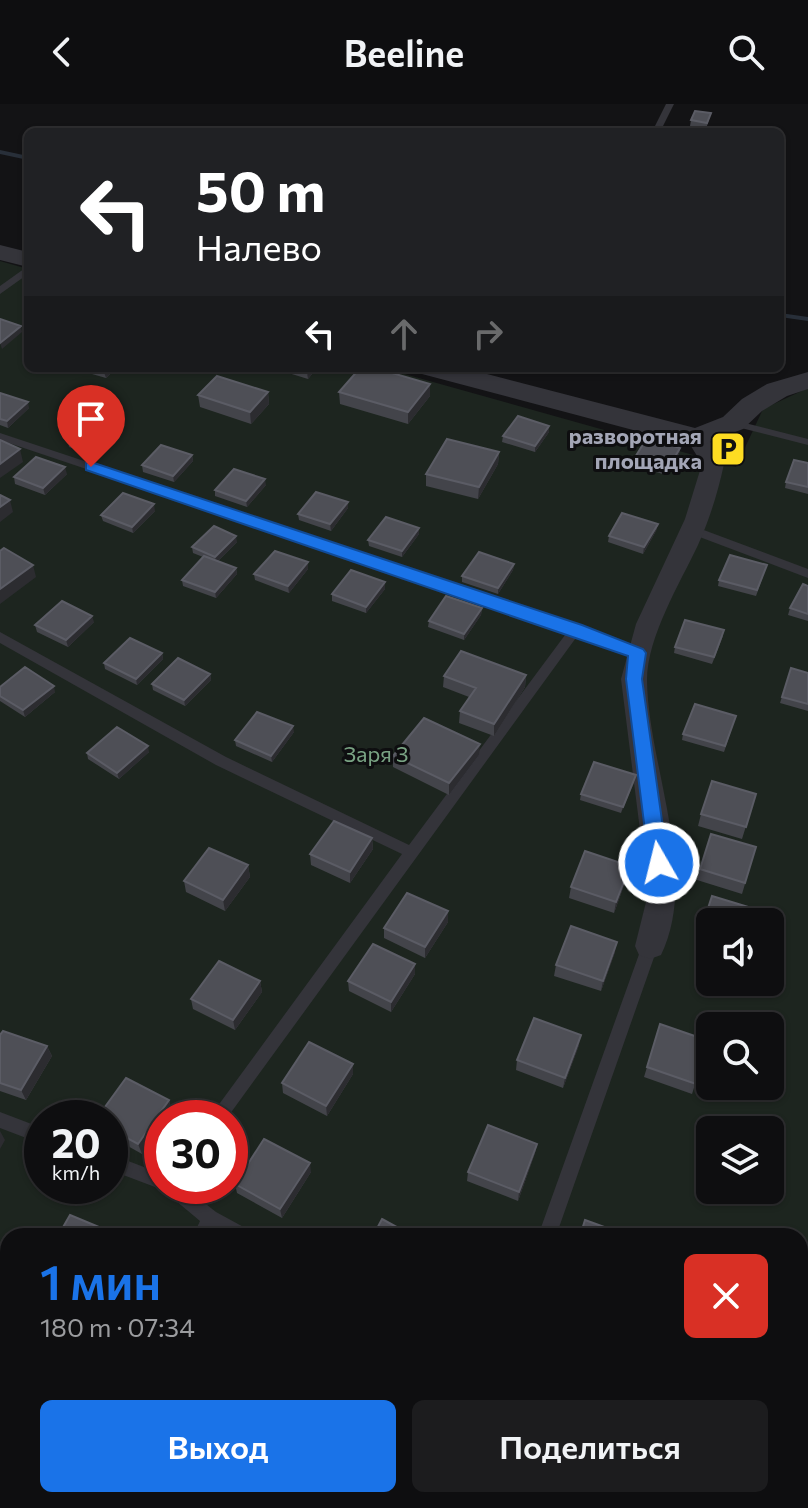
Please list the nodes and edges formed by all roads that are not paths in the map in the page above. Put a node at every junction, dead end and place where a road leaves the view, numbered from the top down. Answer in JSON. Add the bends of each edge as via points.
{"nodes":[{"id":1,"x":670,"y":104,"type":"edge"},
{"id":2,"x":658,"y":128,"type":"edge"},
{"id":3,"x":0,"y":252,"type":"edge"},
{"id":4,"x":24,"y":259,"type":"edge"},
{"id":5,"x":24,"y":272,"type":"edge"},
{"id":6,"x":0,"y":291,"type":"edge"},
{"id":7,"x":447,"y":372,"type":"edge"},
{"id":8,"x":808,"y":380,"type":"edge"},
{"id":9,"x":733,"y":423,"type":"junction"},
{"id":10,"x":0,"y":436,"type":"edge"},
{"id":11,"x":697,"y":438,"type":"junction"},
{"id":12,"x":808,"y":442,"type":"edge"},
{"id":13,"x":693,"y":530,"type":"junction"},
{"id":14,"x":808,"y":574,"type":"edge"},
{"id":15,"x":576,"y":629,"type":"junction"},
{"id":16,"x":0,"y":637,"type":"edge"},
{"id":17,"x":637,"y":653,"type":"junction"},
{"id":18,"x":411,"y":852,"type":"junction"},
{"id":19,"x":650,"y":946,"type":"joint"},
{"id":20,"x":230,"y":1100,"type":"edge"},
{"id":21,"x":0,"y":1120,"type":"edge"},
{"id":22,"x":24,"y":1129,"type":"edge"},
{"id":23,"x":192,"y":1204,"type":"edge"},
{"id":24,"x":210,"y":1218,"type":"junction"},
{"id":25,"x":206,"y":1228,"type":"edge"},
{"id":26,"x":228,"y":1228,"type":"edge"},
{"id":27,"x":550,"y":1228,"type":"edge"}],
"edges":[{"from":1,"to":2,"type":"lane"},
{"from":3,"to":4,"type":"street"},
{"from":5,"to":6,"type":"lane"},
{"from":7,"to":11,"type":"street"},
{"from":8,"to":9,"type":"street","via":[[777,390]]},
{"from":9,"to":11,"type":"street"},
{"from":9,"to":12,"type":"lane"},
{"from":10,"to":15,"type":"lane"},
{"from":11,"to":13,"type":"street","via":[[713,464]]},
{"from":13,"to":14,"type":"lane"},
{"from":13,"to":17,"type":"street"},
{"from":15,"to":17,"type":"lane"},
{"from":15,"to":18,"type":"lane"},
{"from":16,"to":18,"type":"lane","via":[[221,761]]},
{"from":17,"to":19,"type":"street","via":[[634,679],[663,894]]},
{"from":18,"to":20,"type":"lane"},
{"from":19,"to":27,"type":"lane"},
{"from":21,"to":22,"type":"lane"},
{"from":23,"to":24,"type":"lane"},
{"from":24,"to":25,"type":"lane"},
{"from":24,"to":26,"type":"lane"}]}
